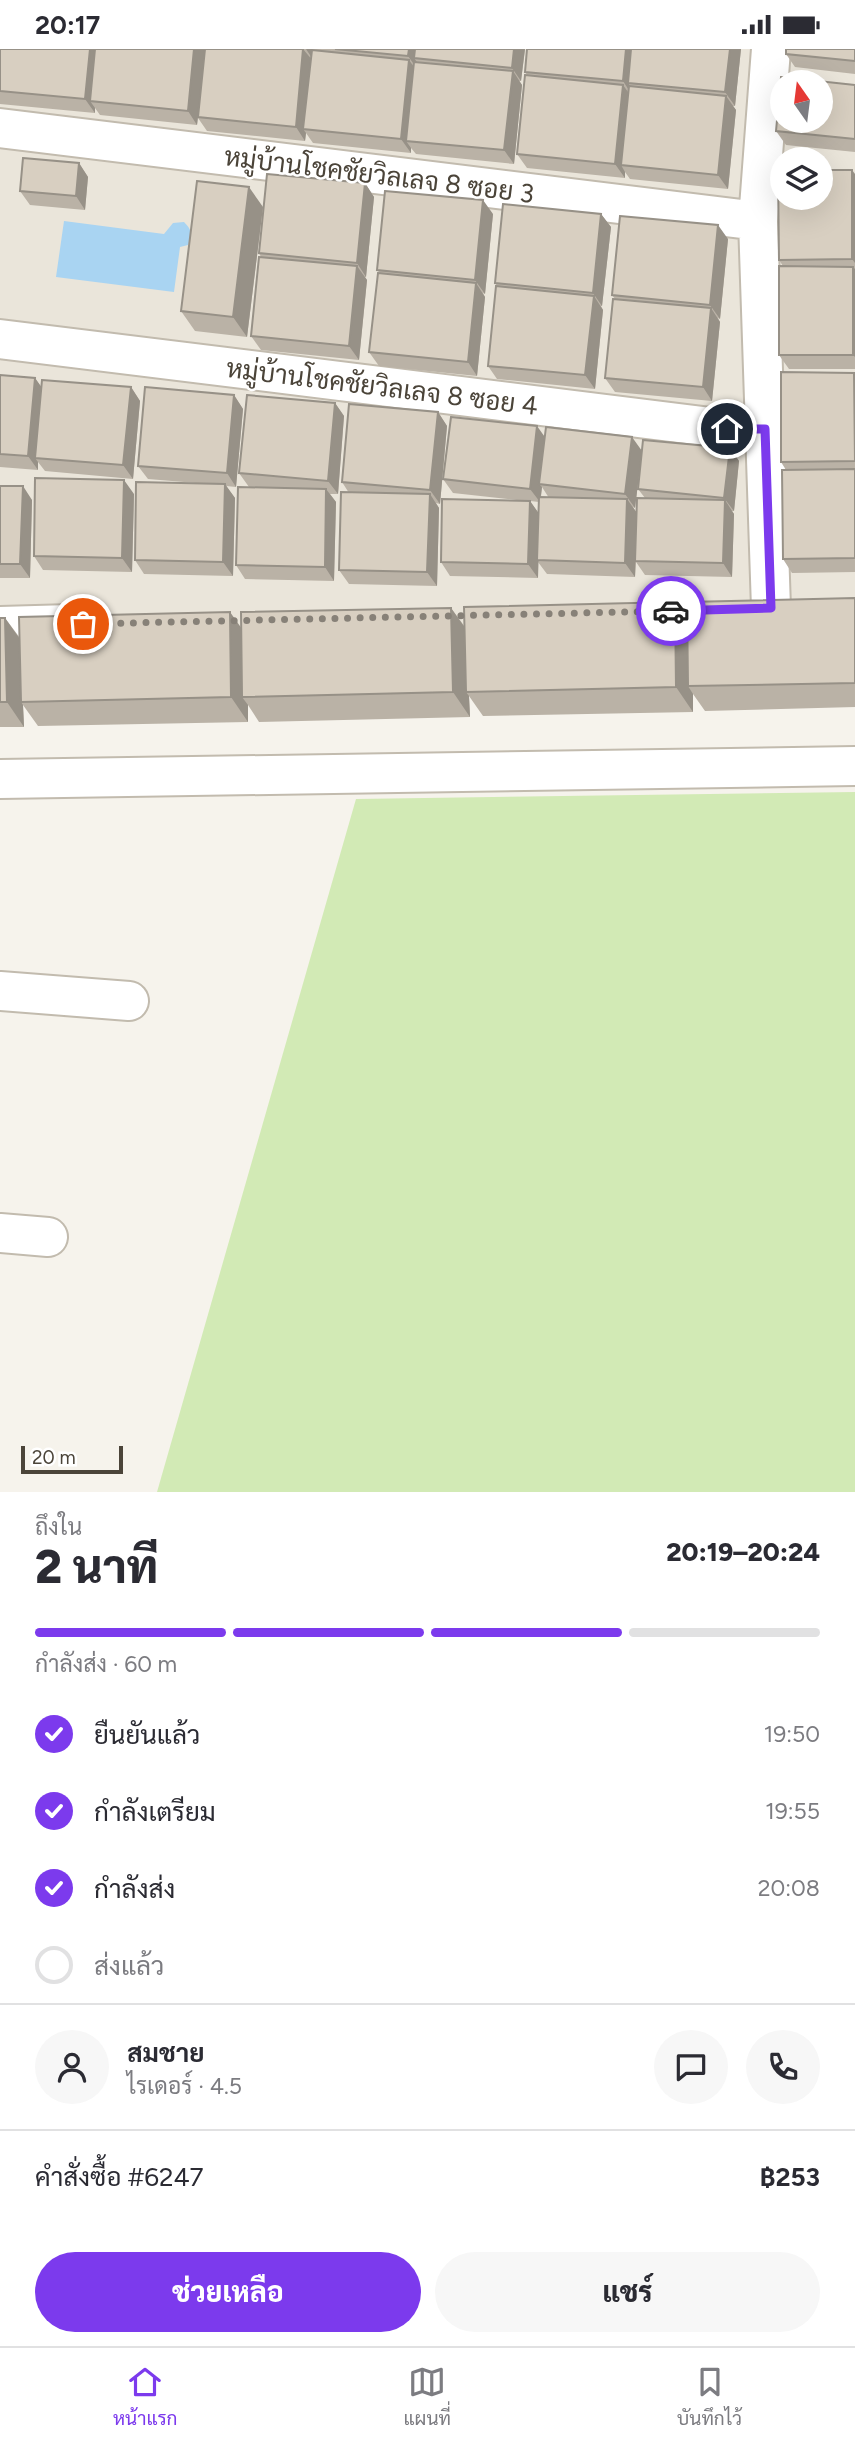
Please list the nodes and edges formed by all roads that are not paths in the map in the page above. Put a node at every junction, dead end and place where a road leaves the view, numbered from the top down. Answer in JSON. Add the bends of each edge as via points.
{"nodes":[{"id":1,"x":771,"y":49,"type":"edge"},
{"id":2,"x":0,"y":128,"type":"edge"},
{"id":3,"x":758,"y":221,"type":"junction"},
{"id":4,"x":0,"y":339,"type":"edge"},
{"id":5,"x":765,"y":429,"type":"junction"},
{"id":6,"x":730,"y":609,"type":"edge"},
{"id":7,"x":110,"y":623,"type":"edge"},
{"id":8,"x":0,"y":626,"type":"edge"},
{"id":9,"x":855,"y":766,"type":"edge"},
{"id":10,"x":0,"y":779,"type":"edge"},
{"id":11,"x":0,"y":992,"type":"edge"},
{"id":12,"x":129,"y":1001,"type":"dead end"},
{"id":13,"x":0,"y":1233,"type":"edge"},
{"id":14,"x":48,"y":1237,"type":"dead end"}],
"edges":[{"from":1,"to":3,"type":"street"},
{"from":2,"to":3,"type":"street","name":"หมู่บ้านโชคชัยวิลเลจ 8 ซอย 3"},
{"from":3,"to":5,"type":"street"},
{"from":4,"to":5,"type":"street","name":"หมู่บ้านโชคชัยวิลเลจ 8 ซอย 4","via":[[727,429]]},
{"from":5,"to":6,"type":"street","via":[[785,608]]},
{"from":7,"to":8,"type":"street"},
{"from":9,"to":10,"type":"street"},
{"from":11,"to":12,"type":"street"},
{"from":13,"to":14,"type":"street"}]}
